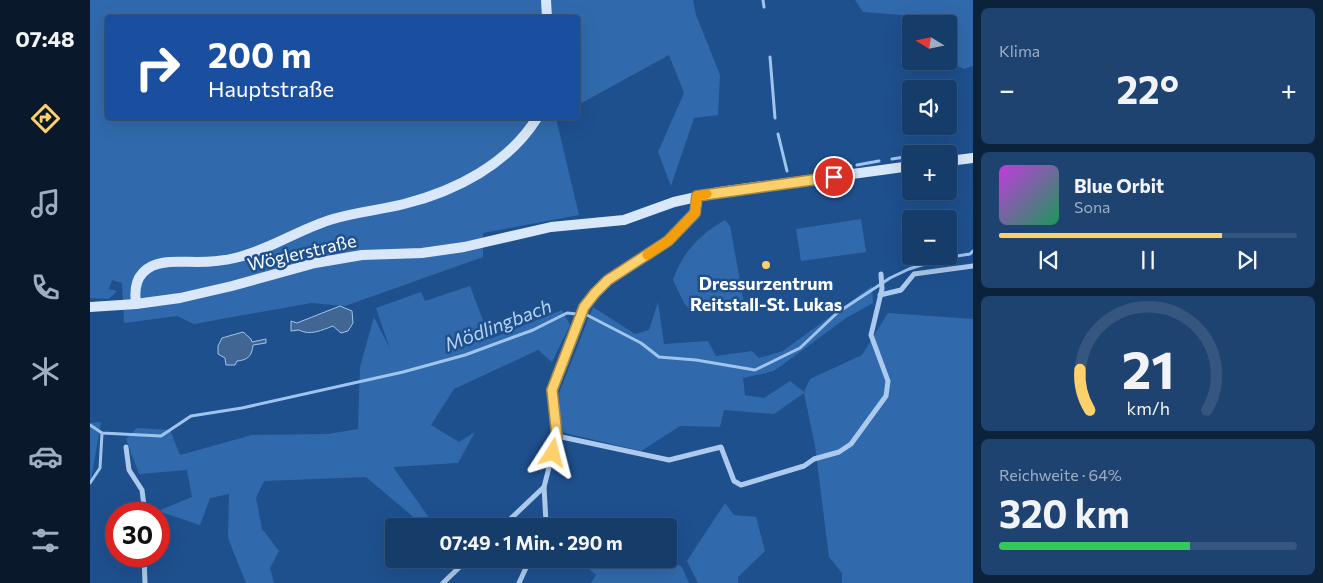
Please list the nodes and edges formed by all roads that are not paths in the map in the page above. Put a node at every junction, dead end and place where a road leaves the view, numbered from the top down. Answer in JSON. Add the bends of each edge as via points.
{"nodes":[{"id":1,"x":546,"y":0,"type":"edge"},
{"id":2,"x":547,"y":15,"type":"edge"},
{"id":3,"x":536,"y":120,"type":"edge"},
{"id":4,"x":973,"y":158,"type":"edge"},
{"id":5,"x":957,"y":160,"type":"edge"},
{"id":6,"x":902,"y":167,"type":"edge"},
{"id":7,"x":697,"y":196,"type":"junction"},
{"id":8,"x":973,"y":266,"type":"edge"},
{"id":9,"x":881,"y":274,"type":"dead end"},
{"id":10,"x":881,"y":292,"type":"junction"},
{"id":11,"x":136,"y":304,"type":"junction"},
{"id":12,"x":90,"y":307,"type":"edge"},
{"id":13,"x":557,"y":436,"type":"junction"},
{"id":14,"x":126,"y":448,"type":"dead end"},
{"id":15,"x":544,"y":487,"type":"junction"},
{"id":16,"x":144,"y":502,"type":"edge"},
{"id":17,"x":511,"y":518,"type":"edge"},
{"id":18,"x":546,"y":518,"type":"edge"},
{"id":19,"x":144,"y":567,"type":"edge"},
{"id":20,"x":459,"y":568,"type":"edge"},
{"id":21,"x":526,"y":568,"type":"edge"},
{"id":22,"x":145,"y":583,"type":"edge"},
{"id":23,"x":443,"y":583,"type":"edge"},
{"id":24,"x":519,"y":583,"type":"edge"}],
"edges":[{"from":1,"to":2,"type":"main road"},
{"from":3,"to":11,"type":"main road","via":[[501,159],[446,191],[404,204],[333,219],[234,258],[153,265],[137,280]]},
{"from":4,"to":5,"type":"main road"},
{"from":6,"to":7,"type":"main road","name":"Wöglerstraße"},
{"from":7,"to":11,"type":"main road","name":"Wöglerstraße","via":[[624,220],[551,227],[422,253],[362,255],[315,263],[180,298]]},
{"from":7,"to":13,"type":"street","via":[[695,213],[668,241],[608,280],[584,307],[552,390]]},
{"from":8,"to":10,"type":"street","via":[[914,274],[901,290]]},
{"from":9,"to":10,"type":"street"},
{"from":10,"to":13,"type":"street","via":[[871,335],[888,381],[886,396],[851,444],[839,452],[741,485],[734,481],[721,447],[669,460]]},
{"from":11,"to":12,"type":"main road","name":"Wöglerstraße"},
{"from":13,"to":15,"type":"street"},
{"from":14,"to":16,"type":"street","via":[[129,470],[142,490]]},
{"from":15,"to":17,"type":"street"},
{"from":15,"to":18,"type":"street"},
{"from":19,"to":22,"type":"street"},
{"from":20,"to":23,"type":"street"},
{"from":21,"to":24,"type":"street"}]}
